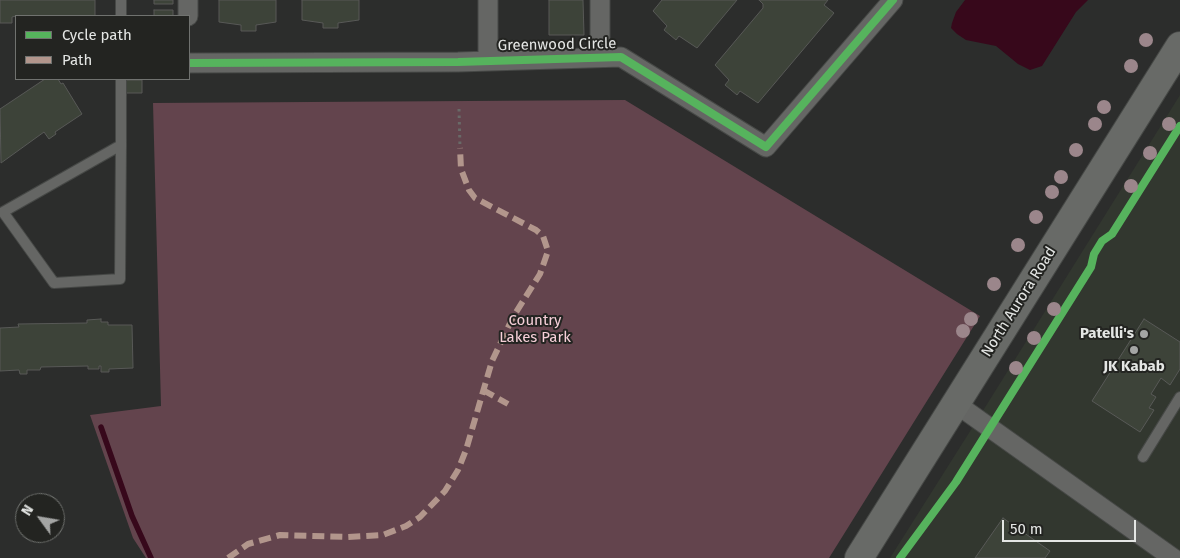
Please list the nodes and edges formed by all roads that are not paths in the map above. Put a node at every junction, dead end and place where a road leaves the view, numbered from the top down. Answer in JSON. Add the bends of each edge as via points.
{"nodes":[{"id":1,"x":121,"y":0,"type":"edge"},
{"id":2,"x":188,"y":0,"type":"edge"},
{"id":3,"x":488,"y":0,"type":"edge"},
{"id":4,"x":600,"y":0,"type":"edge"},
{"id":5,"x":893,"y":0,"type":"edge"},
{"id":6,"x":121,"y":15,"type":"edge"},
{"id":7,"x":188,"y":15,"type":"edge"},
{"id":8,"x":1180,"y":46,"type":"edge"},
{"id":9,"x":600,"y":57,"type":"junction"},
{"id":10,"x":488,"y":60,"type":"junction"},
{"id":11,"x":190,"y":63,"type":"edge"},
{"id":12,"x":121,"y":80,"type":"edge"},
{"id":13,"x":121,"y":145,"type":"junction"},
{"id":14,"x":1180,"y":397,"type":"edge"},
{"id":15,"x":955,"y":403,"type":"junction"},
{"id":16,"x":1142,"y":457,"type":"dead end"},
{"id":17,"x":859,"y":558,"type":"edge"},
{"id":18,"x":1173,"y":558,"type":"edge"}],
"edges":[{"from":1,"to":6,"type":"lane"},
{"from":2,"to":7,"type":"street"},
{"from":3,"to":10,"type":"street"},
{"from":4,"to":9,"type":"street"},
{"from":5,"to":9,"type":"street","name":"Greenwood Circle","via":[[766,147],[622,57]]},
{"from":8,"to":15,"type":"main road","name":"North Aurora Road"},
{"from":9,"to":10,"type":"street","name":"Greenwood Circle"},
{"from":10,"to":11,"type":"street","name":"Greenwood Circle"},
{"from":12,"to":13,"type":"lane"},
{"from":13,"to":13,"type":"lane","via":[[120,279],[54,283],[3,212]]},
{"from":14,"to":16,"type":"lane"},
{"from":15,"to":17,"type":"main road","name":"North Aurora Road"},
{"from":15,"to":18,"type":"street"}]}
